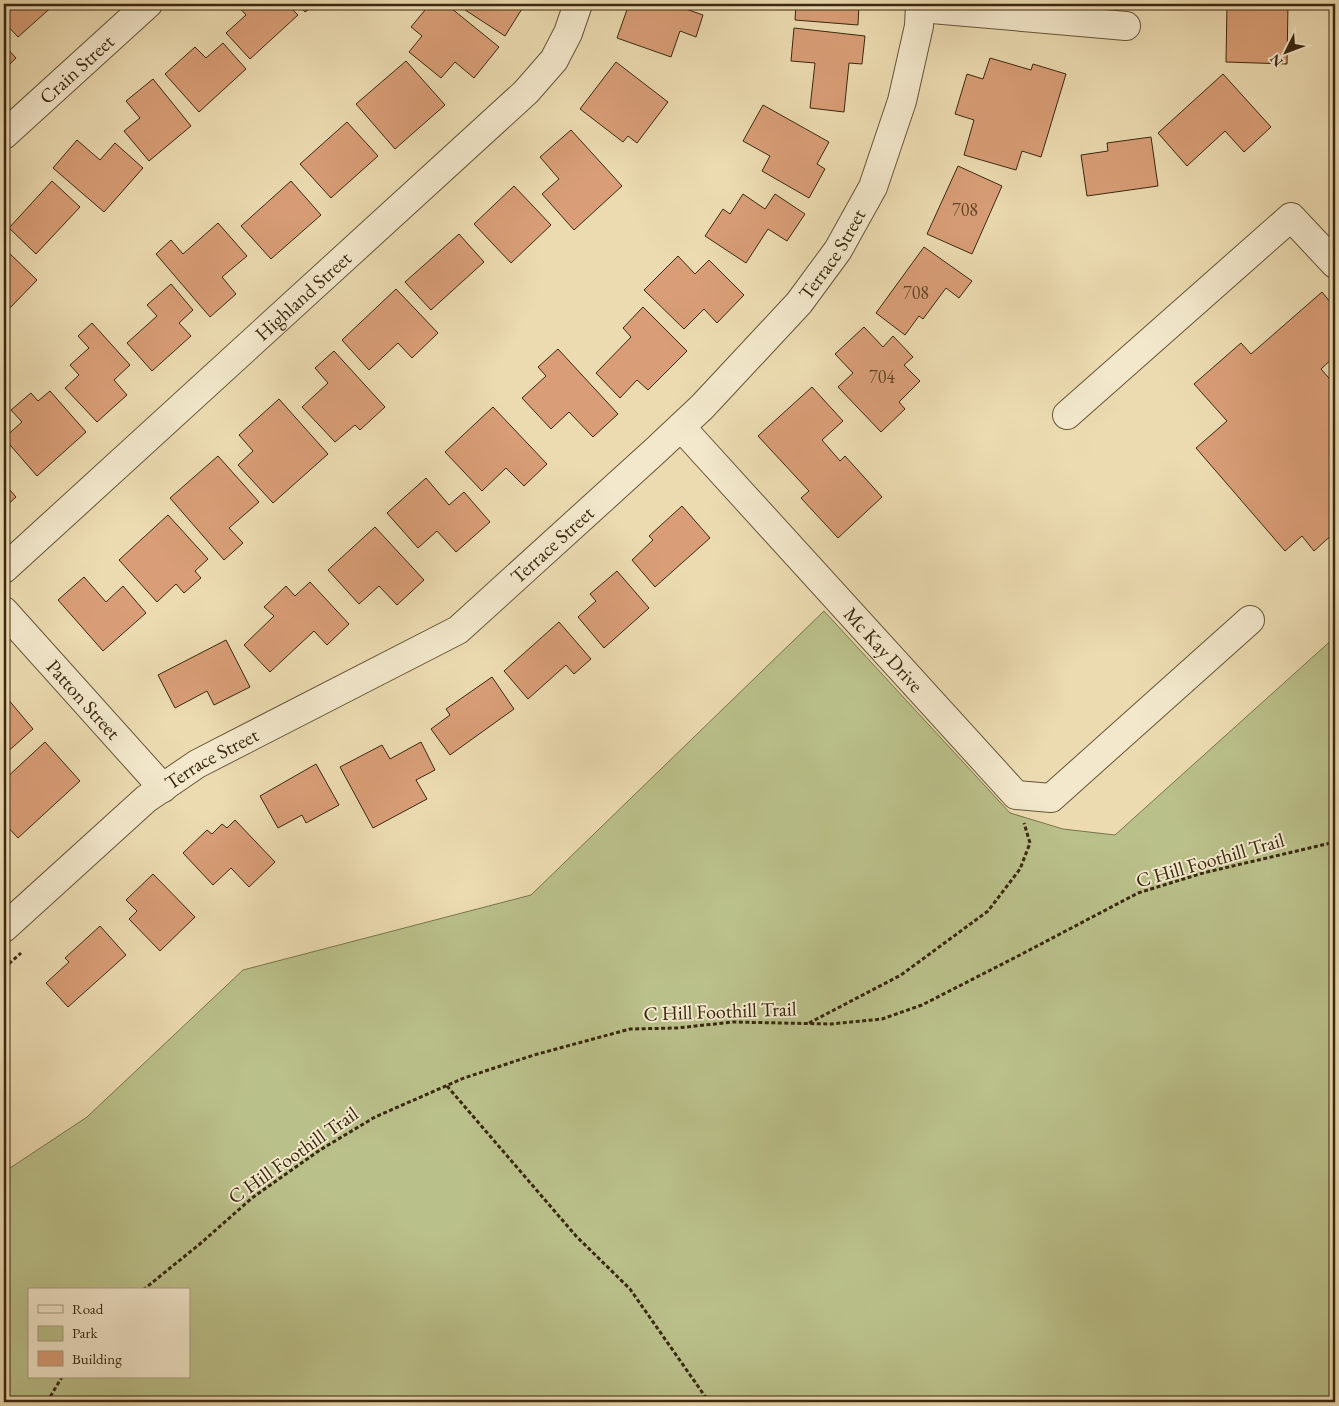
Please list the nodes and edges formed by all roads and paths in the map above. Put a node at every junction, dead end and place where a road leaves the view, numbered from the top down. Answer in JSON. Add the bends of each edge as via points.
{"nodes":[{"id":1,"x":148,"y":4,"type":"edge"},
{"id":2,"x":578,"y":4,"type":"edge"},
{"id":3,"x":920,"y":6,"type":"edge"},
{"id":4,"x":1126,"y":26,"type":"dead end"},
{"id":5,"x":4,"y":135,"type":"edge"},
{"id":6,"x":1335,"y":264,"type":"edge"},
{"id":7,"x":1067,"y":415,"type":"dead end"},
{"id":8,"x":682,"y":427,"type":"junction"},
{"id":9,"x":4,"y":569,"type":"edge"},
{"id":10,"x":4,"y":611,"type":"edge"},
{"id":11,"x":1250,"y":620,"type":"dead end"},
{"id":12,"x":163,"y":788,"type":"junction"},
{"id":13,"x":1016,"y":796,"type":"junction"},
{"id":14,"x":1335,"y":842,"type":"edge"},
{"id":15,"x":4,"y":928,"type":"edge"},
{"id":16,"x":21,"y":953,"type":"dead end"},
{"id":17,"x":4,"y":968,"type":"edge"},
{"id":18,"x":808,"y":1023,"type":"junction"},
{"id":19,"x":447,"y":1086,"type":"junction"},
{"id":20,"x":146,"y":1288,"type":"edge"},
{"id":21,"x":61,"y":1378,"type":"edge"},
{"id":22,"x":48,"y":1402,"type":"edge"},
{"id":23,"x":709,"y":1402,"type":"edge"}],
"edges":[{"from":1,"to":5,"type":"street","name":"Crain Street"},
{"from":2,"to":9,"type":"street","name":"Highland Street","via":[[554,60],[526,92]]},
{"from":3,"to":4,"type":"street"},
{"from":3,"to":8,"type":"street","name":"Terrace Street","via":[[919,26],[902,101],[873,187],[838,250],[799,303]]},
{"from":6,"to":7,"type":"street","via":[[1292,217]]},
{"from":8,"to":12,"type":"street","name":"Terrace Street","via":[[458,630],[197,764]]},
{"from":8,"to":13,"type":"street","name":"Mc Kay Drive"},
{"from":10,"to":12,"type":"street","name":"Patton Street"},
{"from":11,"to":13,"type":"street","via":[[1051,798]]},
{"from":12,"to":15,"type":"street","name":"Terrace Street","via":[[146,799]]},
{"from":13,"to":18,"type":"path","via":[[1030,844],[1020,869],[988,911],[901,976]]},
{"from":14,"to":18,"type":"path","name":"C Hill Foothill Trail","via":[[1203,873],[1138,894],[922,1005],[882,1019]]},
{"from":16,"to":17,"type":"path"},
{"from":18,"to":19,"type":"path","name":"C Hill Foothill Trail","via":[[733,1022],[630,1029],[534,1055]]},
{"from":19,"to":20,"type":"path","name":"C Hill Foothill Trail","via":[[375,1117],[320,1150],[252,1198]]},
{"from":19,"to":23,"type":"path","via":[[576,1236],[630,1289]]},
{"from":21,"to":22,"type":"path"}]}
